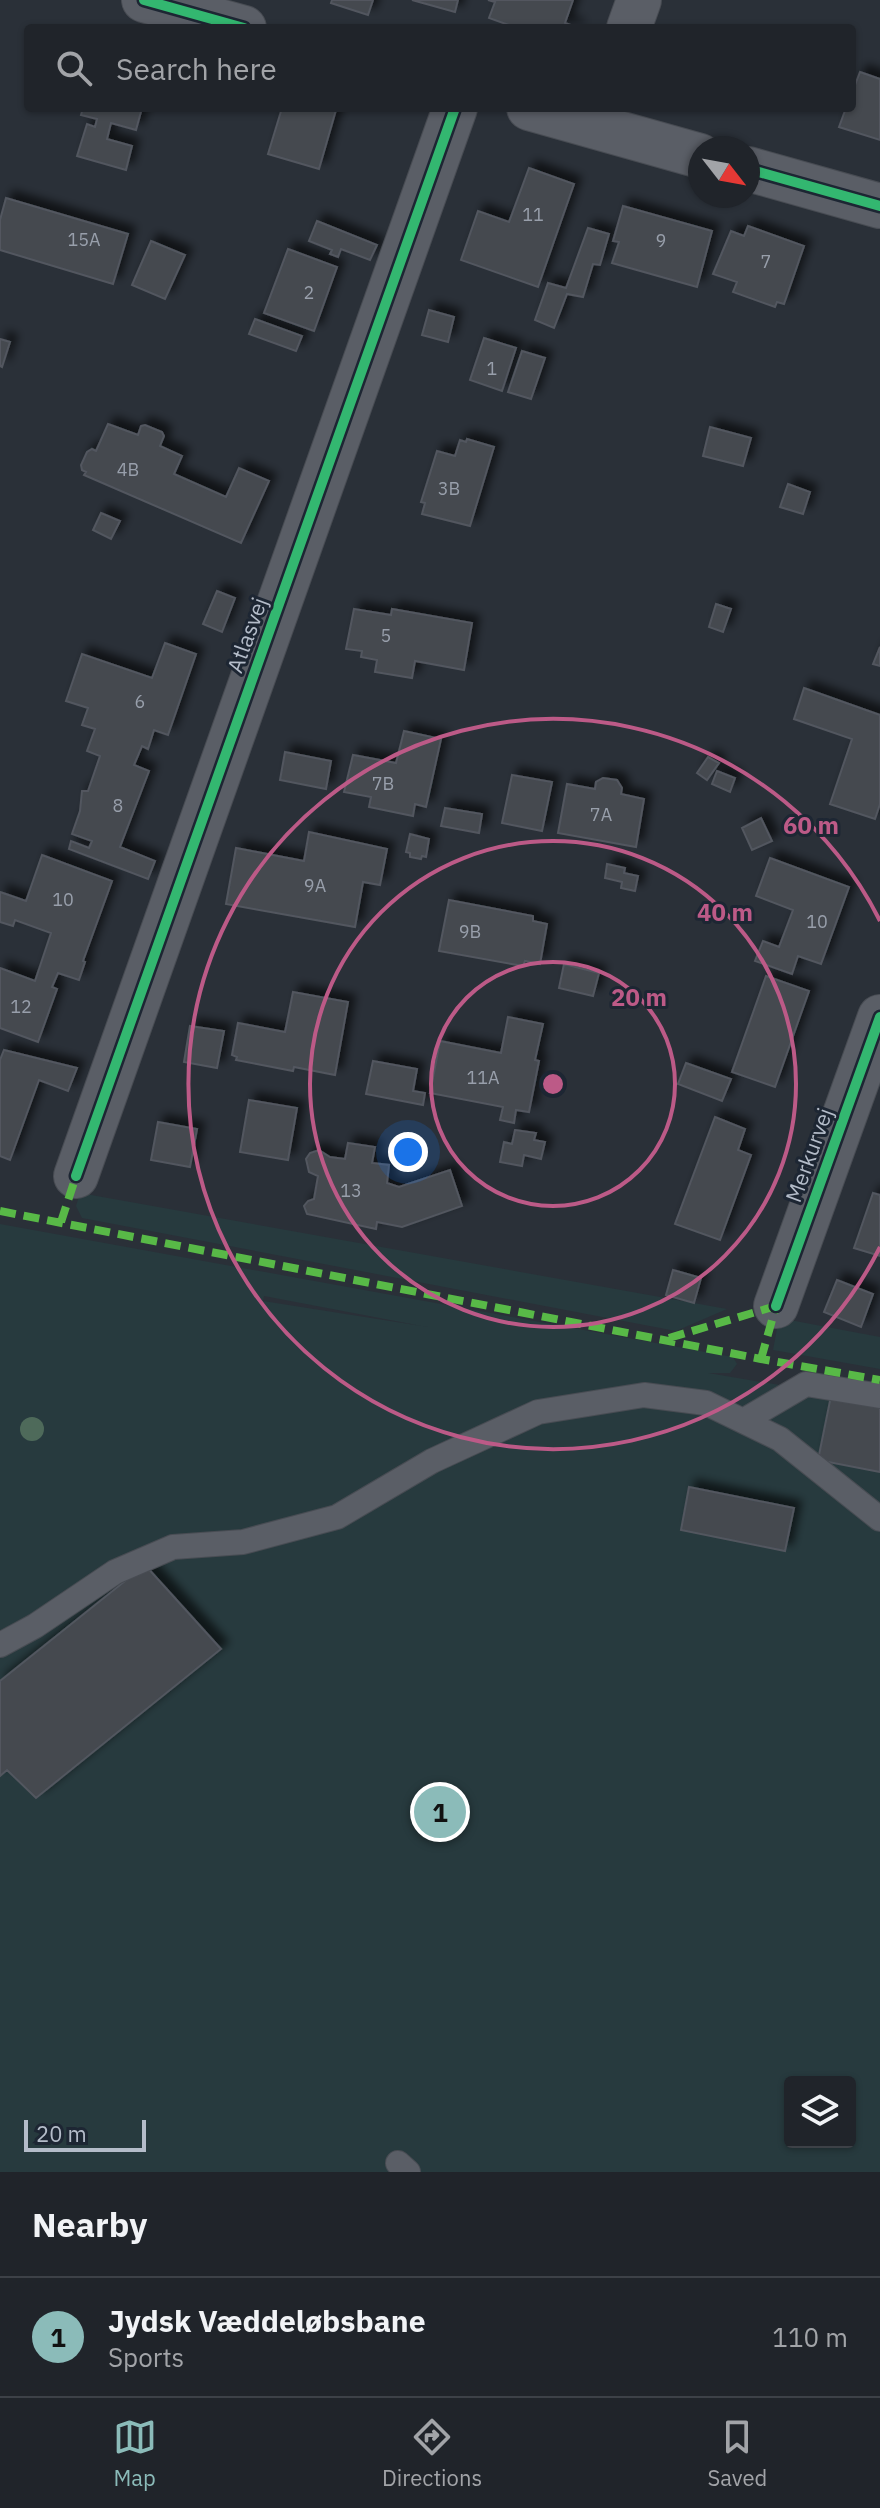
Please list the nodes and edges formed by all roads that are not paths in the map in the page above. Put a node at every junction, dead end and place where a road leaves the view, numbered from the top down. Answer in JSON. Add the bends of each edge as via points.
{"nodes":[{"id":1,"x":144,"y":0,"type":"edge"},
{"id":2,"x":639,"y":0,"type":"edge"},
{"id":3,"x":230,"y":24,"type":"edge"},
{"id":4,"x":630,"y":24,"type":"edge"},
{"id":5,"x":454,"y":112,"type":"edge"},
{"id":6,"x":559,"y":112,"type":"edge"},
{"id":7,"x":597,"y":117,"type":"edge"},
{"id":8,"x":688,"y":151,"type":"edge"},
{"id":9,"x":760,"y":172,"type":"edge"},
{"id":10,"x":880,"y":206,"type":"edge"},
{"id":11,"x":880,"y":1017,"type":"edge"},
{"id":12,"x":76,"y":1176,"type":"dead end"},
{"id":13,"x":776,"y":1306,"type":"dead end"},
{"id":14,"x":880,"y":1396,"type":"edge"},
{"id":15,"x":743,"y":1421,"type":"junction"},
{"id":16,"x":880,"y":1519,"type":"edge"},
{"id":17,"x":0,"y":1645,"type":"edge"}],
"edges":[{"from":1,"to":3,"type":"street"},
{"from":2,"to":4,"type":"street"},
{"from":5,"to":12,"type":"street","name":"Atlasvej"},
{"from":6,"to":7,"type":"street"},
{"from":7,"to":8,"type":"street"},
{"from":9,"to":10,"type":"street"},
{"from":11,"to":13,"type":"street","name":"Merkurvej"},
{"from":14,"to":15,"type":"lane","via":[[806,1384]]},
{"from":15,"to":16,"type":"lane","via":[[780,1439]]},
{"from":15,"to":17,"type":"lane","via":[[706,1403],[644,1395],[538,1412],[432,1461],[337,1517],[243,1542],[173,1547],[115,1572]]}]}
